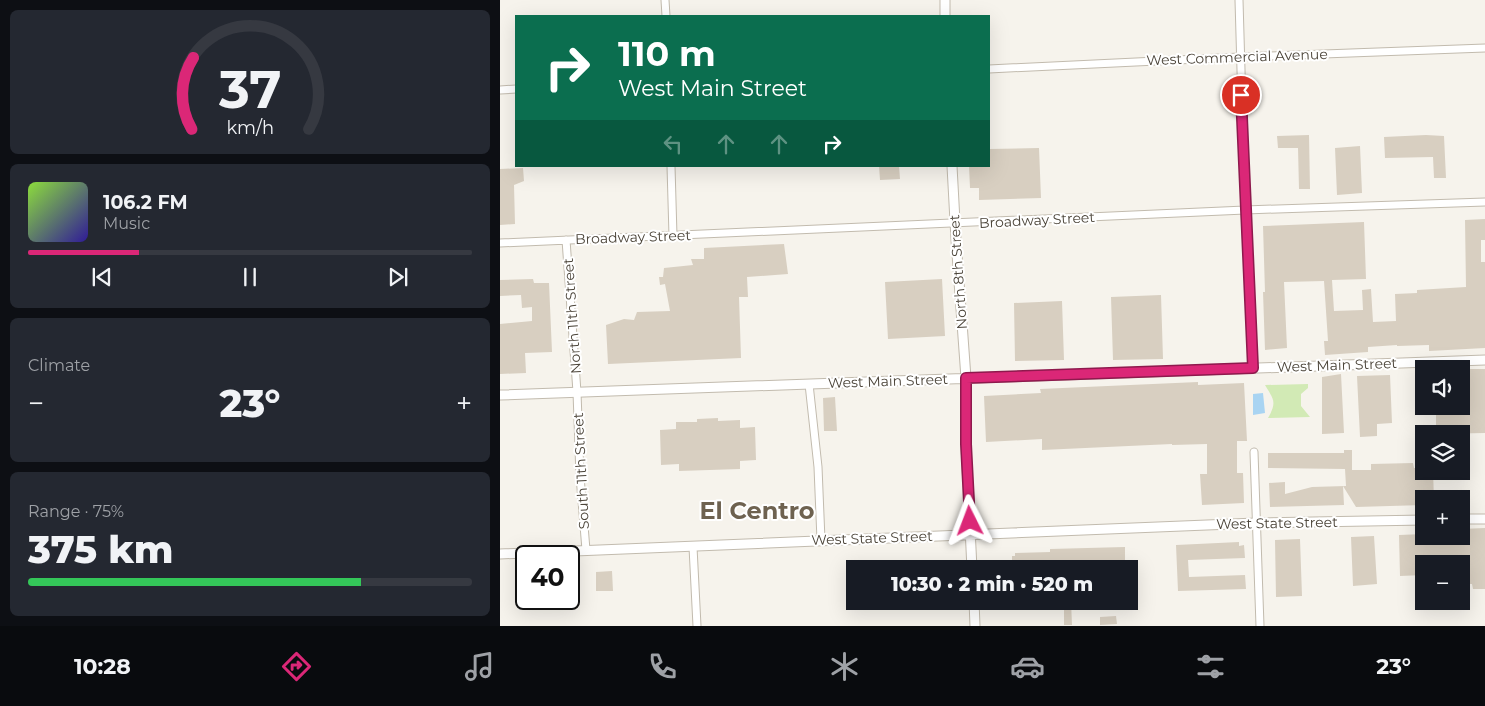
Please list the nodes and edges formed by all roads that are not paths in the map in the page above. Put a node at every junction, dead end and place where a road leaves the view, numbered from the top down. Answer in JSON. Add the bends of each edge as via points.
{"nodes":[{"id":1,"x":665,"y":0,"type":"edge"},
{"id":2,"x":945,"y":0,"type":"edge"},
{"id":3,"x":1239,"y":0,"type":"edge"},
{"id":4,"x":666,"y":15,"type":"edge"},
{"id":5,"x":945,"y":15,"type":"edge"},
{"id":6,"x":1485,"y":48,"type":"edge"},
{"id":7,"x":1240,"y":57,"type":"junction"},
{"id":8,"x":990,"y":69,"type":"edge"},
{"id":9,"x":515,"y":89,"type":"edge"},
{"id":10,"x":500,"y":90,"type":"edge"},
{"id":11,"x":671,"y":167,"type":"edge"},
{"id":12,"x":952,"y":167,"type":"edge"},
{"id":13,"x":1485,"y":202,"type":"edge"},
{"id":14,"x":1245,"y":210,"type":"junction"},
{"id":15,"x":955,"y":223,"type":"junction"},
{"id":16,"x":673,"y":236,"type":"junction"},
{"id":17,"x":566,"y":240,"type":"junction"},
{"id":18,"x":500,"y":243,"type":"edge"},
{"id":19,"x":1485,"y":360,"type":"edge"},
{"id":20,"x":1253,"y":368,"type":"junction"},
{"id":21,"x":966,"y":378,"type":"junction"},
{"id":22,"x":809,"y":384,"type":"junction"},
{"id":23,"x":578,"y":392,"type":"junction"},
{"id":24,"x":500,"y":395,"type":"edge"},
{"id":25,"x":1254,"y":452,"type":"dead end"},
{"id":26,"x":1470,"y":519,"type":"edge"},
{"id":27,"x":1485,"y":519,"type":"edge"},
{"id":28,"x":1415,"y":520,"type":"edge"},
{"id":29,"x":1256,"y":523,"type":"junction"},
{"id":30,"x":970,"y":535,"type":"junction"},
{"id":31,"x":821,"y":540,"type":"junction"},
{"id":32,"x":693,"y":547,"type":"junction"},
{"id":33,"x":586,"y":550,"type":"junction"},
{"id":34,"x":500,"y":554,"type":"edge"},
{"id":35,"x":971,"y":560,"type":"edge"},
{"id":36,"x":974,"y":610,"type":"edge"},
{"id":37,"x":697,"y":626,"type":"edge"},
{"id":38,"x":975,"y":626,"type":"edge"},
{"id":39,"x":1260,"y":626,"type":"edge"}],
"edges":[{"from":1,"to":4,"type":"street"},
{"from":2,"to":5,"type":"street"},
{"from":3,"to":7,"type":"street"},
{"from":6,"to":7,"type":"street","name":"West Commercial Avenue"},
{"from":7,"to":8,"type":"street","name":"West Commercial Avenue"},
{"from":7,"to":14,"type":"street"},
{"from":9,"to":10,"type":"street"},
{"from":11,"to":16,"type":"street"},
{"from":12,"to":15,"type":"street","name":"North 8th Street"},
{"from":13,"to":14,"type":"street","name":"Broadway Street"},
{"from":14,"to":15,"type":"street","name":"Broadway Street"},
{"from":14,"to":20,"type":"street"},
{"from":15,"to":16,"type":"street","name":"Broadway Street"},
{"from":15,"to":21,"type":"street","name":"North 8th Street"},
{"from":16,"to":17,"type":"street","name":"Broadway Street"},
{"from":17,"to":18,"type":"street","name":"Broadway Street"},
{"from":17,"to":23,"type":"street","name":"North 11th Street"},
{"from":19,"to":20,"type":"street","name":"West Main Street"},
{"from":20,"to":21,"type":"street","name":"West Main Street"},
{"from":21,"to":22,"type":"street","name":"West Main Street"},
{"from":21,"to":30,"type":"street","name":"North 8th Street"},
{"from":22,"to":23,"type":"street","name":"West Main Street"},
{"from":22,"to":31,"type":"street","via":[[818,468]]},
{"from":23,"to":24,"type":"street","name":"West Main Street"},
{"from":23,"to":33,"type":"street","name":"South 11th Street"},
{"from":25,"to":29,"type":"street"},
{"from":26,"to":27,"type":"street"},
{"from":28,"to":29,"type":"street","name":"West State Street"},
{"from":29,"to":30,"type":"street","name":"West State Street"},
{"from":29,"to":39,"type":"street"},
{"from":30,"to":31,"type":"street","name":"West State Street"},
{"from":30,"to":35,"type":"street","name":"North 8th Street"},
{"from":31,"to":32,"type":"street","name":"West State Street"},
{"from":32,"to":33,"type":"street","name":"West State Street"},
{"from":32,"to":37,"type":"street"},
{"from":33,"to":34,"type":"street","name":"West State Street"},
{"from":36,"to":38,"type":"street"}]}
